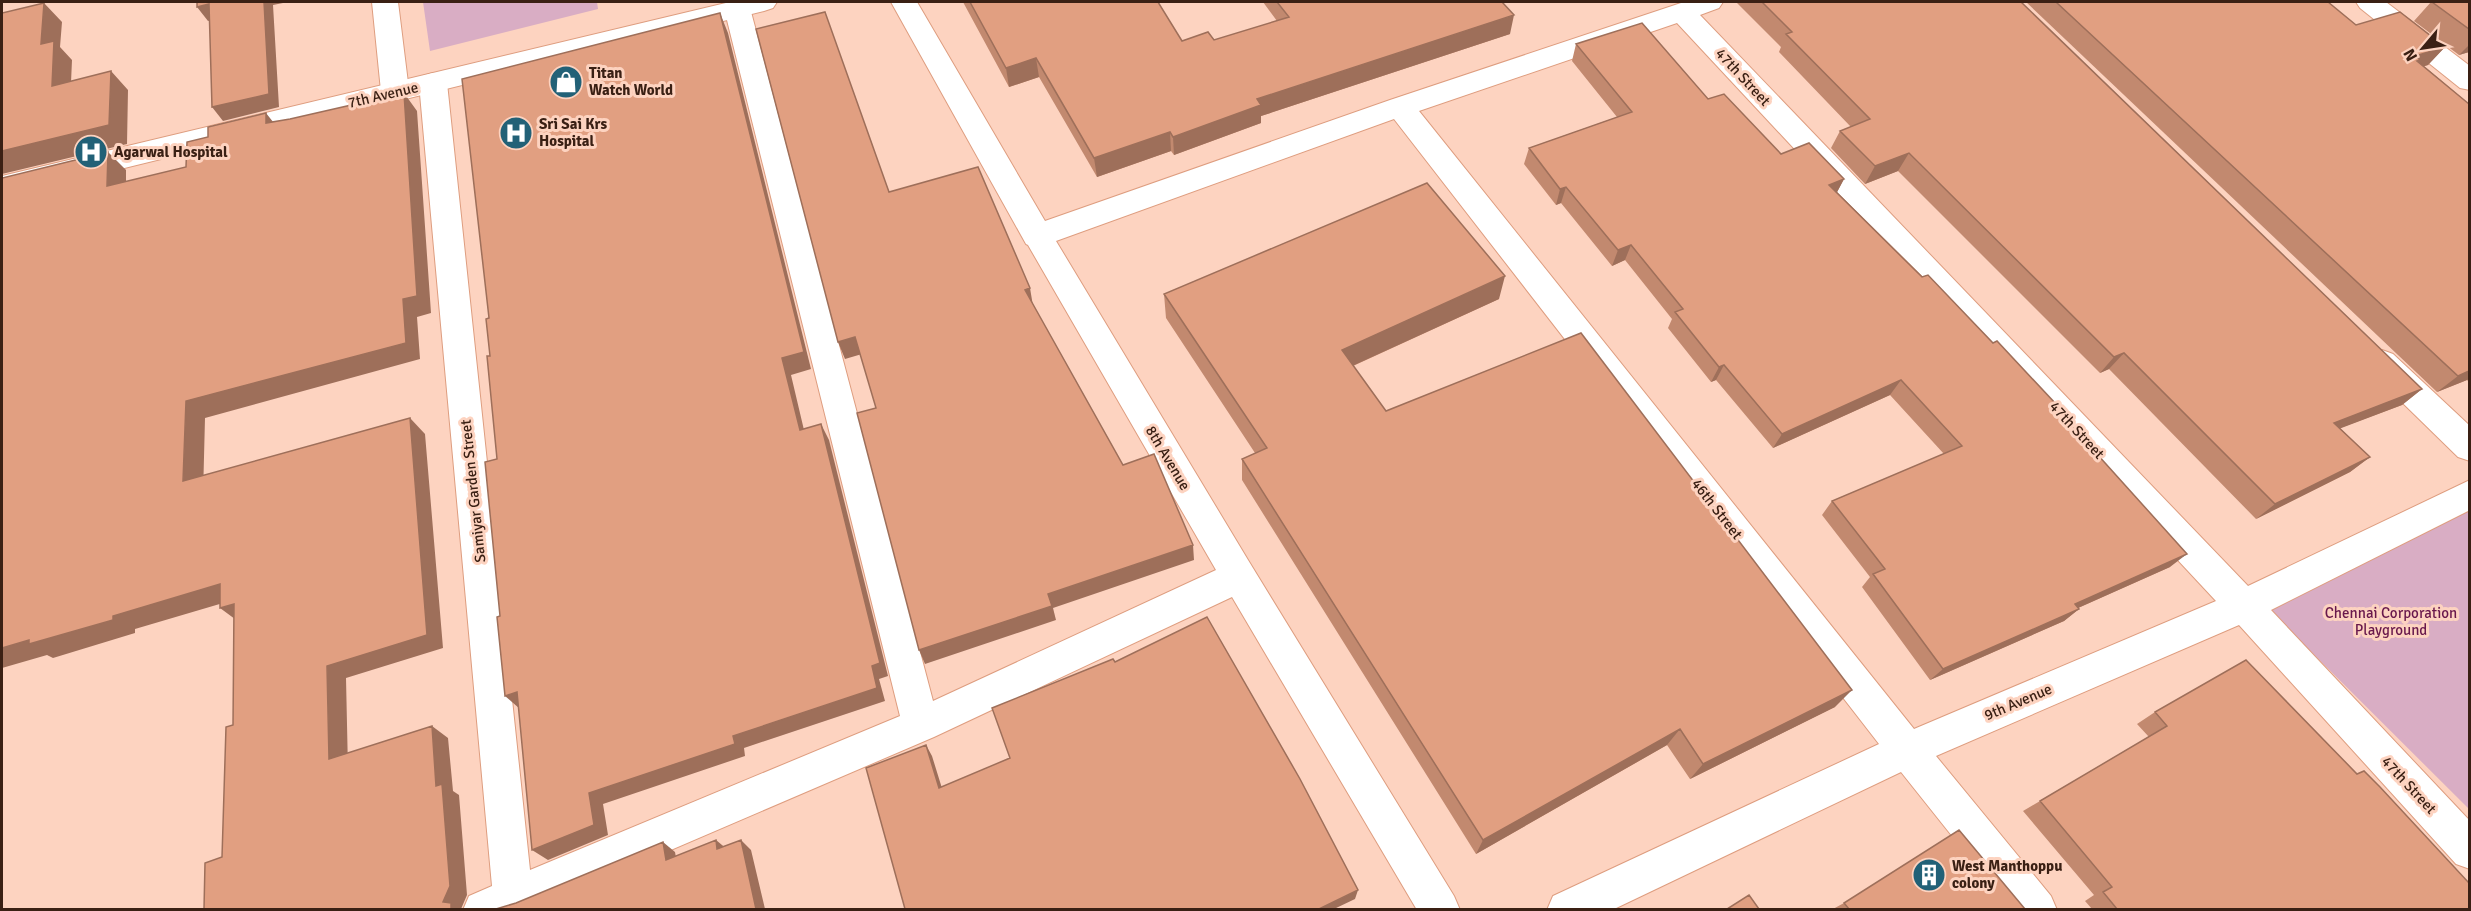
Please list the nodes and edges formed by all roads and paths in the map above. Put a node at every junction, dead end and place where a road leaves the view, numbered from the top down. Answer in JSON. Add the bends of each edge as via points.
{"nodes":[{"id":1,"x":385,"y":2,"type":"edge"},
{"id":2,"x":904,"y":2,"type":"edge"},
{"id":3,"x":2369,"y":2,"type":"edge"},
{"id":4,"x":750,"y":5,"type":"edge"},
{"id":5,"x":1696,"y":7,"type":"edge"},
{"id":6,"x":2469,"y":81,"type":"edge"},
{"id":7,"x":433,"y":83,"type":"junction"},
{"id":8,"x":394,"y":91,"type":"junction"},
{"id":9,"x":1400,"y":107,"type":"junction"},
{"id":10,"x":2,"y":187,"type":"edge"},
{"id":11,"x":1036,"y":236,"type":"junction"},
{"id":12,"x":2367,"y":348,"type":"edge"},
{"id":13,"x":2469,"y":447,"type":"edge"},
{"id":14,"x":2469,"y":494,"type":"edge"},
{"id":15,"x":1238,"y":577,"type":"junction"},
{"id":16,"x":2244,"y":606,"type":"junction"},
{"id":17,"x":921,"y":725,"type":"junction"},
{"id":18,"x":1907,"y":750,"type":"junction"},
{"id":19,"x":2469,"y":850,"type":"edge"},
{"id":20,"x":498,"y":904,"type":"edge"},
{"id":21,"x":1440,"y":909,"type":"edge"},
{"id":22,"x":1567,"y":909,"type":"edge"},
{"id":23,"x":2037,"y":909,"type":"edge"}],
"edges":[{"from":1,"to":8,"type":"street"},
{"from":2,"to":11,"type":"street","name":"8th Avenue"},
{"from":3,"to":6,"type":"street"},
{"from":4,"to":7,"type":"street","name":"7th Avenue"},
{"from":4,"to":17,"type":"street"},
{"from":5,"to":9,"type":"street"},
{"from":5,"to":16,"type":"street","name":"47th Street"},
{"from":7,"to":8,"type":"street","name":"7th Avenue"},
{"from":7,"to":20,"type":"street","name":"Samiyar Garden Street"},
{"from":8,"to":10,"type":"street","name":"7th Avenue"},
{"from":9,"to":11,"type":"street"},
{"from":9,"to":18,"type":"street","name":"46th Street"},
{"from":11,"to":15,"type":"street","name":"8th Avenue"},
{"from":12,"to":13,"type":"street"},
{"from":14,"to":16,"type":"street","name":"9th Avenue"},
{"from":15,"to":17,"type":"street"},
{"from":15,"to":21,"type":"street","name":"8th Avenue"},
{"from":16,"to":18,"type":"street","name":"9th Avenue"},
{"from":16,"to":19,"type":"street","name":"47th Street"},
{"from":17,"to":20,"type":"street"},
{"from":18,"to":22,"type":"street","name":"9th Avenue"},
{"from":18,"to":23,"type":"street","name":"46th Street"}]}
